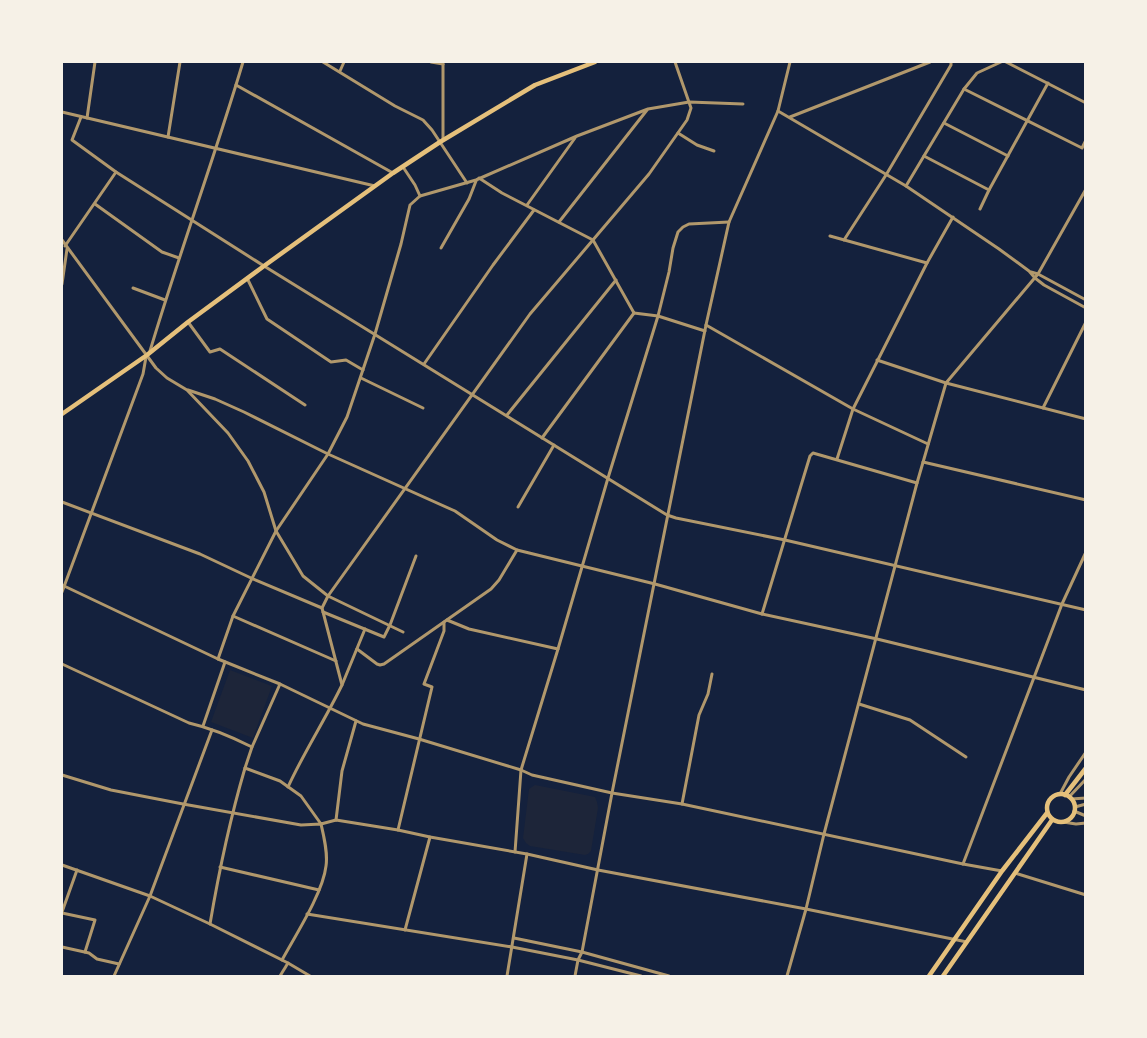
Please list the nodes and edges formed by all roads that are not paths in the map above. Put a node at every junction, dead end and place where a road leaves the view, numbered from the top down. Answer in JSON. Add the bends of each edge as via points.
{"nodes":[{"id":1,"x":94,"y":62,"type":"edge"},
{"id":2,"x":180,"y":62,"type":"edge"},
{"id":3,"x":243,"y":62,"type":"edge"},
{"id":4,"x":323,"y":62,"type":"edge"},
{"id":5,"x":344,"y":62,"type":"edge"},
{"id":6,"x":431,"y":62,"type":"edge"},
{"id":7,"x":595,"y":62,"type":"edge"},
{"id":8,"x":675,"y":62,"type":"edge"},
{"id":9,"x":790,"y":62,"type":"edge"},
{"id":10,"x":930,"y":62,"type":"edge"},
{"id":11,"x":951,"y":62,"type":"edge"},
{"id":12,"x":1000,"y":62,"type":"edge"},
{"id":13,"x":1006,"y":62,"type":"edge"},
{"id":14,"x":444,"y":63,"type":"edge"},
{"id":15,"x":340,"y":71,"type":"junction"},
{"id":16,"x":1048,"y":83,"type":"junction"},
{"id":17,"x":236,"y":85,"type":"junction"},
{"id":18,"x":964,"y":89,"type":"junction"},
{"id":19,"x":689,"y":102,"type":"junction"},
{"id":20,"x":1086,"y":103,"type":"edge"},
{"id":21,"x":742,"y":104,"type":"dead end"},
{"id":22,"x":648,"y":109,"type":"junction"},
{"id":23,"x":777,"y":111,"type":"junction"},
{"id":24,"x":62,"y":112,"type":"edge"},
{"id":25,"x":81,"y":117,"type":"junction"},
{"id":26,"x":790,"y":117,"type":"junction"},
{"id":27,"x":87,"y":118,"type":"junction"},
{"id":28,"x":1027,"y":121,"type":"junction"},
{"id":29,"x":944,"y":123,"type":"junction"},
{"id":30,"x":678,"y":133,"type":"junction"},
{"id":31,"x":576,"y":136,"type":"junction"},
{"id":32,"x":168,"y":137,"type":"junction"},
{"id":33,"x":1086,"y":140,"type":"edge"},
{"id":34,"x":441,"y":141,"type":"junction"},
{"id":35,"x":216,"y":149,"type":"junction"},
{"id":36,"x":714,"y":152,"type":"dead end"},
{"id":37,"x":924,"y":156,"type":"junction"},
{"id":38,"x":1008,"y":156,"type":"junction"},
{"id":39,"x":403,"y":167,"type":"junction"},
{"id":40,"x":116,"y":172,"type":"junction"},
{"id":41,"x":393,"y":173,"type":"junction"},
{"id":42,"x":886,"y":175,"type":"junction"},
{"id":43,"x":478,"y":179,"type":"junction"},
{"id":44,"x":467,"y":183,"type":"junction"},
{"id":45,"x":375,"y":186,"type":"junction"},
{"id":46,"x":906,"y":186,"type":"junction"},
{"id":47,"x":1086,"y":189,"type":"edge"},
{"id":48,"x":989,"y":190,"type":"junction"},
{"id":49,"x":420,"y":196,"type":"junction"},
{"id":50,"x":95,"y":204,"type":"junction"},
{"id":51,"x":526,"y":206,"type":"junction"},
{"id":52,"x":980,"y":209,"type":"dead end"},
{"id":53,"x":534,"y":210,"type":"junction"},
{"id":54,"x":953,"y":217,"type":"junction"},
{"id":55,"x":193,"y":219,"type":"junction"},
{"id":56,"x":559,"y":222,"type":"junction"},
{"id":57,"x":729,"y":222,"type":"junction"},
{"id":58,"x":830,"y":236,"type":"dead end"},
{"id":59,"x":62,"y":240,"type":"edge"},
{"id":60,"x":593,"y":240,"type":"junction"},
{"id":61,"x":844,"y":240,"type":"junction"},
{"id":62,"x":66,"y":248,"type":"junction"},
{"id":63,"x":441,"y":248,"type":"dead end"},
{"id":64,"x":178,"y":258,"type":"junction"},
{"id":65,"x":927,"y":263,"type":"junction"},
{"id":66,"x":264,"y":266,"type":"junction"},
{"id":67,"x":1029,"y":271,"type":"junction"},
{"id":68,"x":1038,"y":274,"type":"junction"},
{"id":69,"x":247,"y":278,"type":"junction"},
{"id":70,"x":1035,"y":278,"type":"junction"},
{"id":71,"x":616,"y":280,"type":"junction"},
{"id":72,"x":62,"y":285,"type":"edge"},
{"id":73,"x":133,"y":288,"type":"dead end"},
{"id":74,"x":165,"y":300,"type":"junction"},
{"id":75,"x":1086,"y":300,"type":"edge"},
{"id":76,"x":1086,"y":308,"type":"edge"},
{"id":77,"x":636,"y":313,"type":"junction"},
{"id":78,"x":656,"y":316,"type":"junction"},
{"id":79,"x":188,"y":322,"type":"junction"},
{"id":80,"x":1086,"y":322,"type":"edge"},
{"id":81,"x":706,"y":325,"type":"junction"},
{"id":82,"x":705,"y":331,"type":"junction"},
{"id":83,"x":375,"y":334,"type":"junction"},
{"id":84,"x":148,"y":355,"type":"junction"},
{"id":85,"x":877,"y":360,"type":"junction"},
{"id":86,"x":424,"y":364,"type":"junction"},
{"id":87,"x":364,"y":370,"type":"junction"},
{"id":88,"x":361,"y":378,"type":"junction"},
{"id":89,"x":945,"y":384,"type":"junction"},
{"id":90,"x":187,"y":390,"type":"junction"},
{"id":91,"x":472,"y":393,"type":"junction"},
{"id":92,"x":305,"y":405,"type":"dead end"},
{"id":93,"x":423,"y":408,"type":"dead end"},
{"id":94,"x":1043,"y":408,"type":"junction"},
{"id":95,"x":853,"y":409,"type":"junction"},
{"id":96,"x":62,"y":414,"type":"edge"},
{"id":97,"x":507,"y":415,"type":"junction"},
{"id":98,"x":1086,"y":419,"type":"edge"},
{"id":99,"x":542,"y":438,"type":"junction"},
{"id":100,"x":928,"y":444,"type":"junction"},
{"id":101,"x":554,"y":446,"type":"junction"},
{"id":102,"x":328,"y":454,"type":"junction"},
{"id":103,"x":837,"y":459,"type":"junction"},
{"id":104,"x":923,"y":462,"type":"junction"},
{"id":105,"x":608,"y":478,"type":"junction"},
{"id":106,"x":917,"y":483,"type":"junction"},
{"id":107,"x":405,"y":488,"type":"junction"},
{"id":108,"x":1086,"y":500,"type":"edge"},
{"id":109,"x":62,"y":502,"type":"edge"},
{"id":110,"x":518,"y":507,"type":"dead end"},
{"id":111,"x":91,"y":514,"type":"junction"},
{"id":112,"x":667,"y":515,"type":"junction"},
{"id":113,"x":276,"y":531,"type":"junction"},
{"id":114,"x":785,"y":540,"type":"junction"},
{"id":115,"x":515,"y":548,"type":"junction"},
{"id":116,"x":1086,"y":552,"type":"edge"},
{"id":117,"x":416,"y":556,"type":"dead end"},
{"id":118,"x":896,"y":565,"type":"junction"},
{"id":119,"x":582,"y":566,"type":"junction"},
{"id":120,"x":251,"y":578,"type":"junction"},
{"id":121,"x":655,"y":584,"type":"junction"},
{"id":122,"x":63,"y":585,"type":"edge"},
{"id":123,"x":62,"y":592,"type":"edge"},
{"id":124,"x":328,"y":596,"type":"junction"},
{"id":125,"x":1062,"y":603,"type":"junction"},
{"id":126,"x":322,"y":610,"type":"junction"},
{"id":127,"x":1086,"y":610,"type":"edge"},
{"id":128,"x":762,"y":614,"type":"junction"},
{"id":129,"x":233,"y":616,"type":"junction"},
{"id":130,"x":445,"y":621,"type":"junction"},
{"id":131,"x":390,"y":625,"type":"junction"},
{"id":132,"x":365,"y":629,"type":"junction"},
{"id":133,"x":404,"y":632,"type":"dead end"},
{"id":134,"x":877,"y":639,"type":"junction"},
{"id":135,"x":357,"y":649,"type":"junction"},
{"id":136,"x":558,"y":649,"type":"junction"},
{"id":137,"x":219,"y":659,"type":"junction"},
{"id":138,"x":336,"y":661,"type":"junction"},
{"id":139,"x":225,"y":662,"type":"junction"},
{"id":140,"x":62,"y":664,"type":"edge"},
{"id":141,"x":712,"y":674,"type":"dead end"},
{"id":142,"x":1034,"y":677,"type":"junction"},
{"id":143,"x":280,"y":684,"type":"junction"},
{"id":144,"x":342,"y":685,"type":"junction"},
{"id":145,"x":1086,"y":690,"type":"edge"},
{"id":146,"x":860,"y":704,"type":"junction"},
{"id":147,"x":331,"y":708,"type":"junction"},
{"id":148,"x":356,"y":721,"type":"junction"},
{"id":149,"x":203,"y":726,"type":"junction"},
{"id":150,"x":212,"y":730,"type":"junction"},
{"id":151,"x":419,"y":739,"type":"junction"},
{"id":152,"x":252,"y":747,"type":"junction"},
{"id":153,"x":1086,"y":752,"type":"edge"},
{"id":154,"x":966,"y":757,"type":"dead end"},
{"id":155,"x":245,"y":768,"type":"junction"},
{"id":156,"x":1086,"y":768,"type":"edge"},
{"id":157,"x":521,"y":770,"type":"junction"},
{"id":158,"x":62,"y":775,"type":"edge"},
{"id":159,"x":1086,"y":779,"type":"edge"},
{"id":160,"x":288,"y":787,"type":"junction"},
{"id":161,"x":612,"y":793,"type":"junction"},
{"id":162,"x":1066,"y":796,"type":"junction"},
{"id":163,"x":1086,"y":798,"type":"edge"},
{"id":164,"x":183,"y":804,"type":"junction"},
{"id":165,"x":682,"y":804,"type":"junction"},
{"id":166,"x":1086,"y":804,"type":"edge"},
{"id":167,"x":1075,"y":809,"type":"junction"},
{"id":168,"x":232,"y":813,"type":"junction"},
{"id":169,"x":1047,"y":813,"type":"junction"},
{"id":170,"x":1086,"y":816,"type":"edge"},
{"id":171,"x":336,"y":820,"type":"junction"},
{"id":172,"x":1052,"y":820,"type":"junction"},
{"id":173,"x":1063,"y":822,"type":"junction"},
{"id":174,"x":1086,"y":823,"type":"edge"},
{"id":175,"x":321,"y":824,"type":"junction"},
{"id":176,"x":399,"y":830,"type":"junction"},
{"id":177,"x":824,"y":834,"type":"junction"},
{"id":178,"x":430,"y":837,"type":"junction"},
{"id":179,"x":515,"y":852,"type":"junction"},
{"id":180,"x":527,"y":854,"type":"junction"},
{"id":181,"x":963,"y":864,"type":"junction"},
{"id":182,"x":62,"y":865,"type":"edge"},
{"id":183,"x":220,"y":867,"type":"junction"},
{"id":184,"x":76,"y":870,"type":"junction"},
{"id":185,"x":598,"y":870,"type":"junction"},
{"id":186,"x":1002,"y":871,"type":"junction"},
{"id":187,"x":1015,"y":873,"type":"junction"},
{"id":188,"x":319,"y":890,"type":"junction"},
{"id":189,"x":1086,"y":895,"type":"edge"},
{"id":190,"x":150,"y":896,"type":"junction"},
{"id":191,"x":63,"y":904,"type":"edge"},
{"id":192,"x":806,"y":909,"type":"junction"},
{"id":193,"x":62,"y":913,"type":"edge"},
{"id":194,"x":307,"y":914,"type":"junction"},
{"id":195,"x":210,"y":924,"type":"junction"},
{"id":196,"x":405,"y":930,"type":"junction"},
{"id":197,"x":514,"y":938,"type":"junction"},
{"id":198,"x":954,"y":940,"type":"junction"},
{"id":199,"x":967,"y":942,"type":"junction"},
{"id":200,"x":62,"y":947,"type":"edge"},
{"id":201,"x":512,"y":947,"type":"junction"},
{"id":202,"x":86,"y":952,"type":"junction"},
{"id":203,"x":582,"y":952,"type":"junction"},
{"id":204,"x":282,"y":960,"type":"junction"},
{"id":205,"x":578,"y":960,"type":"junction"},
{"id":206,"x":288,"y":963,"type":"junction"},
{"id":207,"x":119,"y":964,"type":"junction"},
{"id":208,"x":649,"y":971,"type":"junction"},
{"id":209,"x":114,"y":976,"type":"edge"},
{"id":210,"x":280,"y":976,"type":"edge"},
{"id":211,"x":310,"y":976,"type":"edge"},
{"id":212,"x":507,"y":976,"type":"edge"},
{"id":213,"x":575,"y":976,"type":"edge"},
{"id":214,"x":641,"y":976,"type":"edge"},
{"id":215,"x":648,"y":976,"type":"edge"},
{"id":216,"x":662,"y":976,"type":"edge"},
{"id":217,"x":669,"y":976,"type":"edge"},
{"id":218,"x":787,"y":976,"type":"edge"},
{"id":219,"x":929,"y":976,"type":"edge"},
{"id":220,"x":943,"y":976,"type":"edge"}],
"edges":[{"from":1,"to":27,"type":"street"},
{"from":2,"to":32,"type":"street"},
{"from":3,"to":17,"type":"street"},
{"from":4,"to":15,"type":"street"},
{"from":5,"to":15,"type":"street"},
{"from":6,"to":14,"type":"street"},
{"from":7,"to":34,"type":"main road","via":[[535,85]]},
{"from":8,"to":19,"type":"street"},
{"from":9,"to":23,"type":"street"},
{"from":10,"to":26,"type":"street"},
{"from":11,"to":42,"type":"street"},
{"from":12,"to":18,"type":"street","via":[[977,73]]},
{"from":13,"to":16,"type":"street"},
{"from":14,"to":34,"type":"street"},
{"from":15,"to":34,"type":"street","via":[[423,120]]},
{"from":16,"to":20,"type":"street"},
{"from":16,"to":28,"type":"street"},
{"from":17,"to":35,"type":"street"},
{"from":17,"to":41,"type":"street"},
{"from":18,"to":28,"type":"street"},
{"from":18,"to":29,"type":"street"},
{"from":19,"to":21,"type":"street"},
{"from":19,"to":22,"type":"street"},
{"from":19,"to":30,"type":"street","via":[[687,120]]},
{"from":22,"to":31,"type":"street"},
{"from":22,"to":56,"type":"street"},
{"from":23,"to":26,"type":"street"},
{"from":23,"to":57,"type":"street"},
{"from":24,"to":25,"type":"street"},
{"from":25,"to":27,"type":"street"},
{"from":25,"to":40,"type":"street","via":[[72,140]]},
{"from":26,"to":42,"type":"street"},
{"from":27,"to":32,"type":"street"},
{"from":28,"to":33,"type":"street","via":[[1082,148]]},
{"from":28,"to":38,"type":"street"},
{"from":29,"to":37,"type":"street"},
{"from":29,"to":38,"type":"street"},
{"from":30,"to":36,"type":"street"},
{"from":30,"to":60,"type":"street"},
{"from":31,"to":43,"type":"street"},
{"from":31,"to":51,"type":"street"},
{"from":32,"to":35,"type":"street"},
{"from":34,"to":39,"type":"main road"},
{"from":34,"to":44,"type":"street"},
{"from":35,"to":45,"type":"street"},
{"from":35,"to":55,"type":"street"},
{"from":37,"to":46,"type":"street"},
{"from":37,"to":48,"type":"street"},
{"from":38,"to":48,"type":"street"},
{"from":39,"to":41,"type":"main road"},
{"from":39,"to":49,"type":"street"},
{"from":40,"to":50,"type":"street"},
{"from":40,"to":55,"type":"street"},
{"from":41,"to":45,"type":"main road"},
{"from":42,"to":46,"type":"street"},
{"from":42,"to":61,"type":"street"},
{"from":43,"to":44,"type":"street"},
{"from":43,"to":51,"type":"street"},
{"from":43,"to":63,"type":"street"},
{"from":44,"to":49,"type":"street"},
{"from":45,"to":66,"type":"main road"},
{"from":46,"to":54,"type":"street"},
{"from":47,"to":68,"type":"street"},
{"from":48,"to":52,"type":"street"},
{"from":49,"to":83,"type":"street","via":[[410,206]]},
{"from":50,"to":62,"type":"street"},
{"from":50,"to":64,"type":"street","via":[[162,252]]},
{"from":51,"to":53,"type":"street"},
{"from":53,"to":56,"type":"street"},
{"from":53,"to":86,"type":"street"},
{"from":54,"to":65,"type":"street"},
{"from":54,"to":67,"type":"street"},
{"from":55,"to":64,"type":"street"},
{"from":55,"to":66,"type":"street"},
{"from":56,"to":60,"type":"street"},
{"from":57,"to":78,"type":"street","via":[[689,224],[678,231]]},
{"from":57,"to":81,"type":"street"},
{"from":58,"to":61,"type":"street"},
{"from":59,"to":62,"type":"street"},
{"from":60,"to":71,"type":"street"},
{"from":60,"to":91,"type":"street","via":[[530,314]]},
{"from":61,"to":65,"type":"street"},
{"from":62,"to":72,"type":"street"},
{"from":62,"to":84,"type":"street"},
{"from":64,"to":74,"type":"street"},
{"from":65,"to":85,"type":"street"},
{"from":66,"to":69,"type":"main road"},
{"from":66,"to":83,"type":"street"},
{"from":67,"to":68,"type":"street"},
{"from":67,"to":70,"type":"street"},
{"from":68,"to":70,"type":"street"},
{"from":68,"to":75,"type":"street"},
{"from":69,"to":79,"type":"main road"},
{"from":69,"to":87,"type":"street","via":[[267,319],[331,362],[346,360]]},
{"from":70,"to":76,"type":"street"},
{"from":70,"to":89,"type":"street"},
{"from":71,"to":77,"type":"street"},
{"from":71,"to":97,"type":"street"},
{"from":73,"to":74,"type":"street"},
{"from":74,"to":84,"type":"street"},
{"from":77,"to":78,"type":"street"},
{"from":77,"to":99,"type":"street"},
{"from":78,"to":82,"type":"street"},
{"from":78,"to":105,"type":"street"},
{"from":79,"to":84,"type":"main road"},
{"from":79,"to":92,"type":"street","via":[[210,352],[227,353]]},
{"from":80,"to":94,"type":"street"},
{"from":81,"to":82,"type":"street"},
{"from":81,"to":95,"type":"street"},
{"from":82,"to":112,"type":"street"},
{"from":83,"to":86,"type":"street"},
{"from":83,"to":87,"type":"street"},
{"from":84,"to":90,"type":"street","via":[[167,378]]},
{"from":84,"to":96,"type":"main road"},
{"from":84,"to":111,"type":"street"},
{"from":85,"to":89,"type":"street"},
{"from":85,"to":95,"type":"street"},
{"from":86,"to":91,"type":"street"},
{"from":87,"to":88,"type":"street"},
{"from":88,"to":93,"type":"street"},
{"from":88,"to":102,"type":"street"},
{"from":89,"to":94,"type":"street"},
{"from":89,"to":100,"type":"street"},
{"from":90,"to":102,"type":"street","via":[[244,412]]},
{"from":90,"to":113,"type":"street","via":[[228,433],[248,461],[264,492]]},
{"from":91,"to":97,"type":"street"},
{"from":91,"to":107,"type":"street"},
{"from":94,"to":98,"type":"street"},
{"from":95,"to":100,"type":"street"},
{"from":95,"to":103,"type":"street"},
{"from":97,"to":99,"type":"street"},
{"from":99,"to":101,"type":"street"},
{"from":100,"to":104,"type":"street"},
{"from":101,"to":105,"type":"street"},
{"from":101,"to":110,"type":"street"},
{"from":102,"to":107,"type":"street"},
{"from":102,"to":113,"type":"street"},
{"from":103,"to":106,"type":"street"},
{"from":103,"to":114,"type":"street","via":[[813,453],[810,456]]},
{"from":104,"to":106,"type":"street"},
{"from":104,"to":108,"type":"street"},
{"from":105,"to":112,"type":"street"},
{"from":105,"to":119,"type":"street"},
{"from":106,"to":118,"type":"street"},
{"from":107,"to":115,"type":"street"},
{"from":107,"to":124,"type":"street"},
{"from":109,"to":111,"type":"street"},
{"from":111,"to":120,"type":"street","via":[[200,554]]},
{"from":111,"to":122,"type":"street"},
{"from":112,"to":114,"type":"street"},
{"from":112,"to":121,"type":"street"},
{"from":113,"to":120,"type":"street"},
{"from":113,"to":124,"type":"street","via":[[303,576]]},
{"from":114,"to":118,"type":"street"},
{"from":114,"to":128,"type":"street"},
{"from":115,"to":119,"type":"street"},
{"from":115,"to":130,"type":"street","via":[[491,589]]},
{"from":116,"to":125,"type":"street"},
{"from":117,"to":131,"type":"street"},
{"from":118,"to":125,"type":"street"},
{"from":118,"to":134,"type":"street"},
{"from":119,"to":121,"type":"street"},
{"from":119,"to":136,"type":"street"},
{"from":120,"to":126,"type":"street"},
{"from":120,"to":129,"type":"street"},
{"from":121,"to":128,"type":"street"},
{"from":121,"to":161,"type":"street"},
{"from":122,"to":123,"type":"street"},
{"from":122,"to":137,"type":"street"},
{"from":124,"to":126,"type":"street"},
{"from":124,"to":131,"type":"street"},
{"from":125,"to":127,"type":"street"},
{"from":125,"to":142,"type":"street"},
{"from":126,"to":132,"type":"street"},
{"from":126,"to":138,"type":"street"},
{"from":128,"to":134,"type":"street"},
{"from":129,"to":137,"type":"street"},
{"from":129,"to":138,"type":"street"},
{"from":130,"to":135,"type":"street","via":[[384,664],[377,664]]},
{"from":130,"to":136,"type":"street"},
{"from":130,"to":151,"type":"street","via":[[423,684],[432,687]]},
{"from":131,"to":132,"type":"street","via":[[384,638]]},
{"from":131,"to":133,"type":"street"},
{"from":132,"to":135,"type":"street"},
{"from":134,"to":142,"type":"street"},
{"from":134,"to":146,"type":"street"},
{"from":135,"to":144,"type":"street"},
{"from":136,"to":157,"type":"street"},
{"from":137,"to":139,"type":"street"},
{"from":138,"to":144,"type":"street"},
{"from":139,"to":143,"type":"street"},
{"from":139,"to":149,"type":"street"},
{"from":140,"to":149,"type":"street"},
{"from":141,"to":165,"type":"street","via":[[699,715]]},
{"from":142,"to":145,"type":"street"},
{"from":142,"to":181,"type":"street"},
{"from":143,"to":147,"type":"street"},
{"from":143,"to":152,"type":"street"},
{"from":144,"to":147,"type":"street"},
{"from":146,"to":154,"type":"street","via":[[910,720]]},
{"from":146,"to":177,"type":"street"},
{"from":147,"to":148,"type":"street"},
{"from":147,"to":160,"type":"street"},
{"from":148,"to":151,"type":"street"},
{"from":148,"to":171,"type":"street","via":[[342,771]]},
{"from":149,"to":150,"type":"street"},
{"from":150,"to":152,"type":"street"},
{"from":150,"to":164,"type":"street"},
{"from":151,"to":157,"type":"street"},
{"from":151,"to":176,"type":"street"},
{"from":152,"to":155,"type":"street"},
{"from":153,"to":162,"type":"street","via":[[1069,777]]},
{"from":155,"to":160,"type":"street","via":[[280,780]]},
{"from":155,"to":168,"type":"street"},
{"from":156,"to":162,"type":"main road"},
{"from":157,"to":161,"type":"street","via":[[532,776]]},
{"from":157,"to":179,"type":"street"},
{"from":158,"to":164,"type":"street","via":[[111,790]]},
{"from":159,"to":162,"type":"street"},
{"from":160,"to":175,"type":"street","via":[[301,796]]},
{"from":161,"to":165,"type":"street"},
{"from":161,"to":185,"type":"street"},
{"from":162,"to":163,"type":"street"},
{"from":162,"to":167,"type":"main road"},
{"from":162,"to":169,"type":"main road","via":[[1052,797]]},
{"from":164,"to":168,"type":"street"},
{"from":164,"to":190,"type":"street"},
{"from":165,"to":177,"type":"street"},
{"from":166,"to":167,"type":"street"},
{"from":167,"to":170,"type":"street"},
{"from":167,"to":173,"type":"main road","via":[[1071,818]]},
{"from":168,"to":175,"type":"street","via":[[301,825]]},
{"from":168,"to":183,"type":"street"},
{"from":169,"to":172,"type":"main road"},
{"from":169,"to":186,"type":"main road"},
{"from":171,"to":175,"type":"street"},
{"from":171,"to":176,"type":"street"},
{"from":172,"to":173,"type":"main road"},
{"from":172,"to":187,"type":"main road"},
{"from":173,"to":174,"type":"street"},
{"from":175,"to":188,"type":"street","via":[[327,866]]},
{"from":176,"to":178,"type":"street"},
{"from":177,"to":181,"type":"street"},
{"from":177,"to":192,"type":"street"},
{"from":178,"to":179,"type":"street"},
{"from":178,"to":196,"type":"street"},
{"from":179,"to":180,"type":"street"},
{"from":180,"to":185,"type":"street"},
{"from":180,"to":197,"type":"street"},
{"from":181,"to":186,"type":"street"},
{"from":182,"to":184,"type":"street"},
{"from":183,"to":188,"type":"street"},
{"from":183,"to":195,"type":"street"},
{"from":184,"to":190,"type":"street"},
{"from":184,"to":191,"type":"street"},
{"from":185,"to":192,"type":"street"},
{"from":185,"to":203,"type":"street"},
{"from":186,"to":198,"type":"main road"},
{"from":187,"to":189,"type":"street"},
{"from":187,"to":199,"type":"main road"},
{"from":188,"to":194,"type":"street"},
{"from":190,"to":195,"type":"street"},
{"from":190,"to":207,"type":"street"},
{"from":191,"to":193,"type":"street"},
{"from":192,"to":198,"type":"street"},
{"from":192,"to":218,"type":"street"},
{"from":193,"to":202,"type":"street","via":[[95,920]]},
{"from":194,"to":196,"type":"street"},
{"from":194,"to":204,"type":"street"},
{"from":195,"to":204,"type":"street"},
{"from":196,"to":201,"type":"street"},
{"from":197,"to":201,"type":"street"},
{"from":197,"to":203,"type":"street"},
{"from":198,"to":199,"type":"street"},
{"from":198,"to":219,"type":"main road"},
{"from":199,"to":220,"type":"main road"},
{"from":200,"to":202,"type":"street"},
{"from":201,"to":205,"type":"street"},
{"from":201,"to":212,"type":"street"},
{"from":202,"to":207,"type":"street"},
{"from":203,"to":205,"type":"street"},
{"from":203,"to":208,"type":"street"},
{"from":204,"to":206,"type":"street"},
{"from":205,"to":213,"type":"street"},
{"from":205,"to":214,"type":"street"},
{"from":206,"to":210,"type":"street"},
{"from":206,"to":211,"type":"street"},
{"from":207,"to":209,"type":"street"},
{"from":208,"to":215,"type":"street"},
{"from":208,"to":216,"type":"street"},
{"from":216,"to":217,"type":"street"}]}
